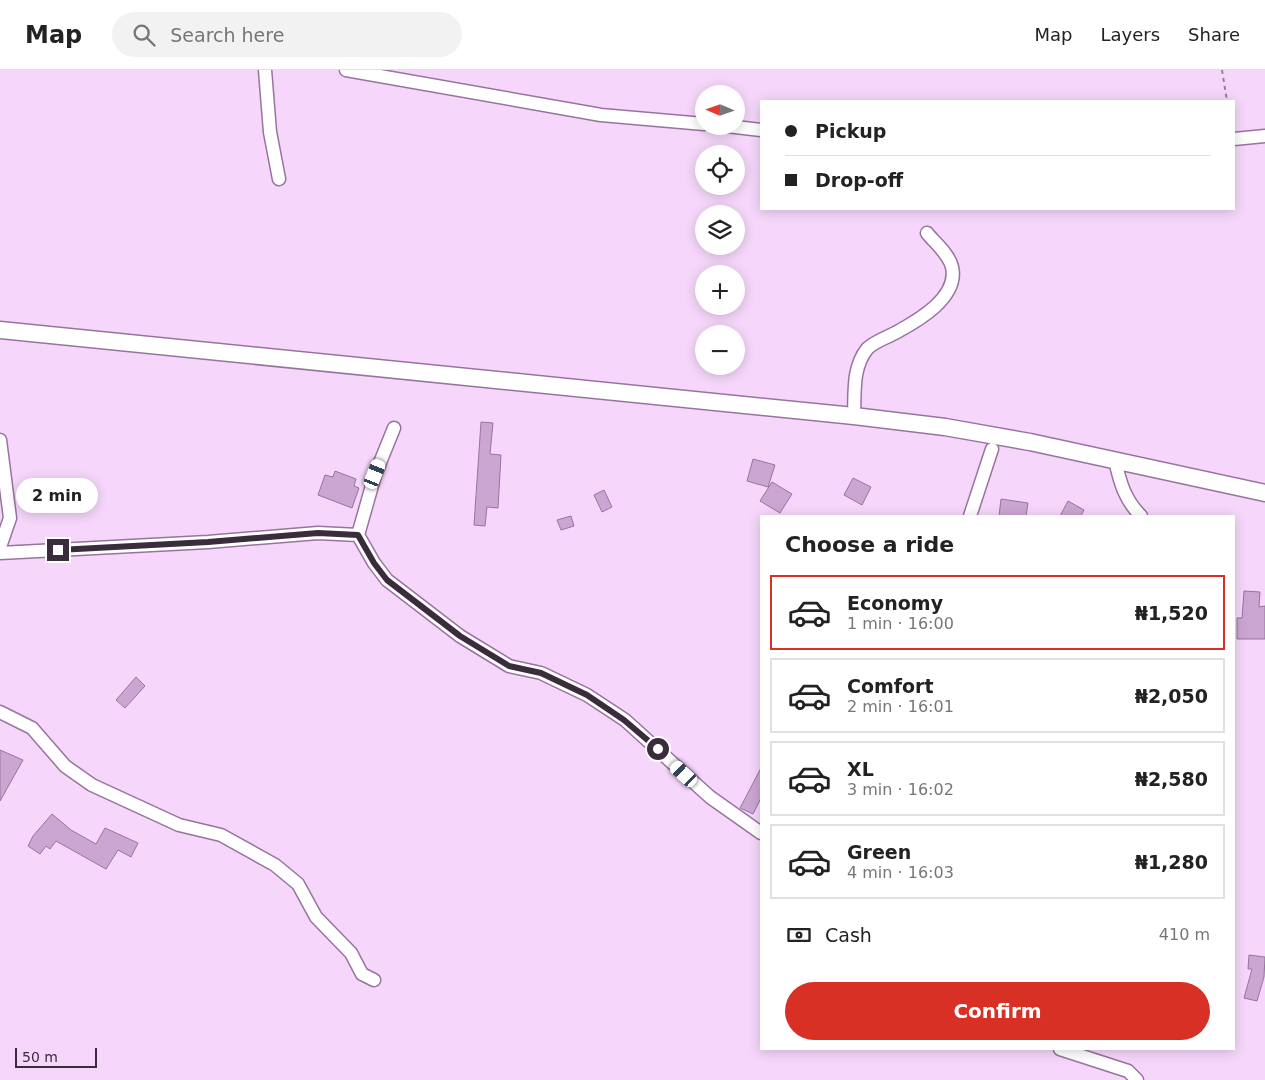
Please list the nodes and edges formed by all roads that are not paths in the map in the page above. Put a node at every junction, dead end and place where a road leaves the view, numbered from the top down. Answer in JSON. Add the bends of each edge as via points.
{"nodes":[{"id":1,"x":265,"y":70,"type":"edge"},
{"id":2,"x":346,"y":70,"type":"edge"},
{"id":3,"x":695,"y":123,"type":"edge"},
{"id":4,"x":745,"y":128,"type":"edge"},
{"id":5,"x":760,"y":130,"type":"edge"},
{"id":6,"x":1265,"y":136,"type":"edge"},
{"id":7,"x":1235,"y":139,"type":"edge"},
{"id":8,"x":279,"y":179,"type":"dead end"},
{"id":9,"x":927,"y":233,"type":"dead end"},
{"id":10,"x":1,"y":334,"type":"edge"},
{"id":11,"x":854,"y":416,"type":"junction"},
{"id":12,"x":394,"y":428,"type":"dead end"},
{"id":13,"x":0,"y":440,"type":"edge"},
{"id":14,"x":992,"y":449,"type":"dead end"},
{"id":15,"x":1115,"y":460,"type":"junction"},
{"id":16,"x":1265,"y":493,"type":"edge"},
{"id":17,"x":970,"y":515,"type":"edge"},
{"id":18,"x":1139,"y":515,"type":"edge"},
{"id":19,"x":358,"y":535,"type":"junction"},
{"id":20,"x":0,"y":550,"type":"edge"},
{"id":21,"x":0,"y":712,"type":"edge"},
{"id":22,"x":760,"y":832,"type":"edge"},
{"id":23,"x":374,"y":980,"type":"dead end"},
{"id":24,"x":1063,"y":1050,"type":"edge"},
{"id":25,"x":1137,"y":1080,"type":"edge"}],
"edges":[{"from":1,"to":8,"type":"street","via":[[270,132]]},
{"from":2,"to":3,"type":"street","via":[[601,115]]},
{"from":4,"to":5,"type":"street"},
{"from":6,"to":7,"type":"street"},
{"from":9,"to":11,"type":"street","via":[[948,257],[952,267],[948,292],[938,304],[868,348],[856,374]]},
{"from":10,"to":11,"type":"main road"},
{"from":11,"to":15,"type":"main road","via":[[945,427]]},
{"from":12,"to":19,"type":"street","via":[[375,474]]},
{"from":13,"to":20,"type":"street","via":[[10,518]]},
{"from":14,"to":17,"type":"street"},
{"from":15,"to":16,"type":"main road"},
{"from":15,"to":18,"type":"street","via":[[1120,485],[1129,504]]},
{"from":19,"to":20,"type":"street","via":[[318,533],[208,542]]},
{"from":19,"to":22,"type":"street","via":[[387,580],[460,636],[509,666],[541,673],[587,695],[624,720],[710,798]]},
{"from":21,"to":23,"type":"street","via":[[32,728],[65,766],[92,784],[179,824],[221,835],[275,865],[298,884],[316,917],[351,953],[362,974]]},
{"from":24,"to":25,"type":"street","via":[[1128,1071]]}]}
